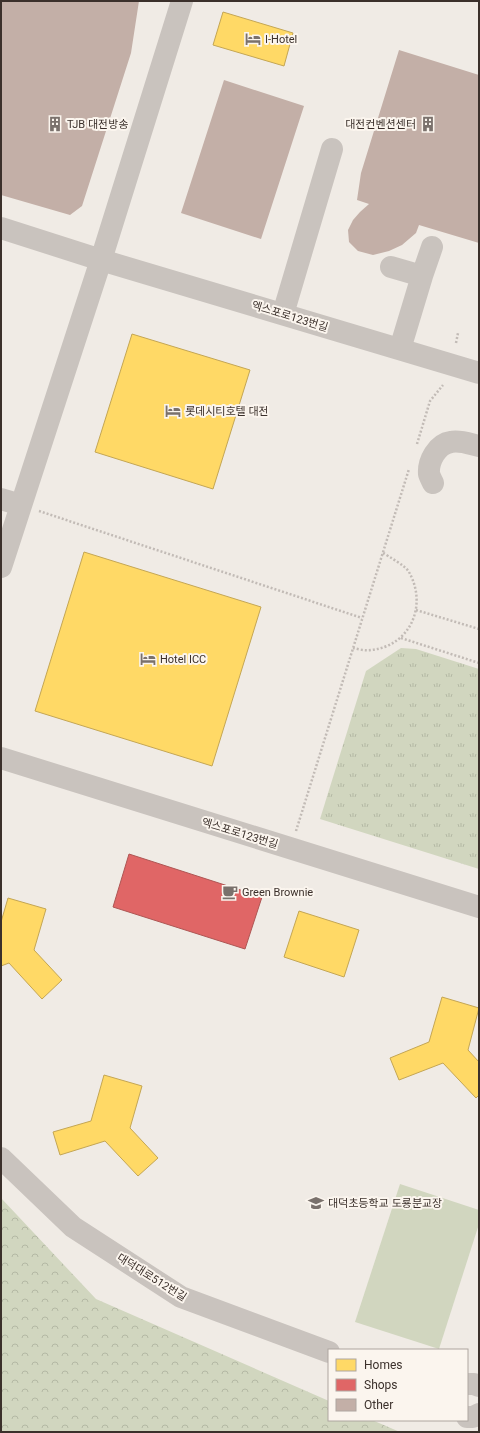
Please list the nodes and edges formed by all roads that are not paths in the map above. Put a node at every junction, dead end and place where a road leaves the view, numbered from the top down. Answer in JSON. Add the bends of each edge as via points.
{"nodes":[{"id":1,"x":182,"y":1,"type":"edge"},
{"id":2,"x":332,"y":149,"type":"dead end"},
{"id":3,"x":1,"y":228,"type":"edge"},
{"id":4,"x":432,"y":247,"type":"dead end"},
{"id":5,"x":101,"y":260,"type":"junction"},
{"id":6,"x":391,"y":267,"type":"dead end"},
{"id":7,"x":422,"y":276,"type":"junction"},
{"id":8,"x":283,"y":314,"type":"junction"},
{"id":9,"x":400,"y":349,"type":"junction"},
{"id":10,"x":479,"y":373,"type":"edge"},
{"id":11,"x":479,"y":446,"type":"edge"},
{"id":12,"x":433,"y":483,"type":"dead end"},
{"id":13,"x":1,"y":498,"type":"edge"},
{"id":14,"x":21,"y":505,"type":"junction"},
{"id":15,"x":1,"y":567,"type":"edge"},
{"id":16,"x":1,"y":758,"type":"edge"},
{"id":17,"x":479,"y":907,"type":"edge"},
{"id":18,"x":1,"y":1158,"type":"edge"},
{"id":19,"x":328,"y":1352,"type":"edge"},
{"id":20,"x":468,"y":1384,"type":"edge"},
{"id":21,"x":479,"y":1386,"type":"edge"},
{"id":22,"x":479,"y":1414,"type":"edge"},
{"id":23,"x":468,"y":1417,"type":"edge"}],
"edges":[{"from":1,"to":5,"type":"street"},
{"from":2,"to":8,"type":"street"},
{"from":3,"to":5,"type":"street","name":"엑스포로123번길"},
{"from":4,"to":7,"type":"street"},
{"from":5,"to":8,"type":"street","name":"엑스포로123번길"},
{"from":5,"to":14,"type":"street"},
{"from":6,"to":7,"type":"street"},
{"from":7,"to":9,"type":"street"},
{"from":8,"to":9,"type":"street","name":"엑스포로123번길"},
{"from":9,"to":10,"type":"street","name":"엑스포로123번길"},
{"from":11,"to":12,"type":"street","via":[[449,442],[440,448],[433,455],[430,465],[429,475]]},
{"from":13,"to":14,"type":"street"},
{"from":14,"to":15,"type":"street"},
{"from":16,"to":17,"type":"street","name":"엑스포로123번길"},
{"from":18,"to":19,"type":"street","name":"대덕대로512번길","via":[[73,1227],[181,1297]]},
{"from":20,"to":21,"type":"street"},
{"from":22,"to":23,"type":"street"}]}
